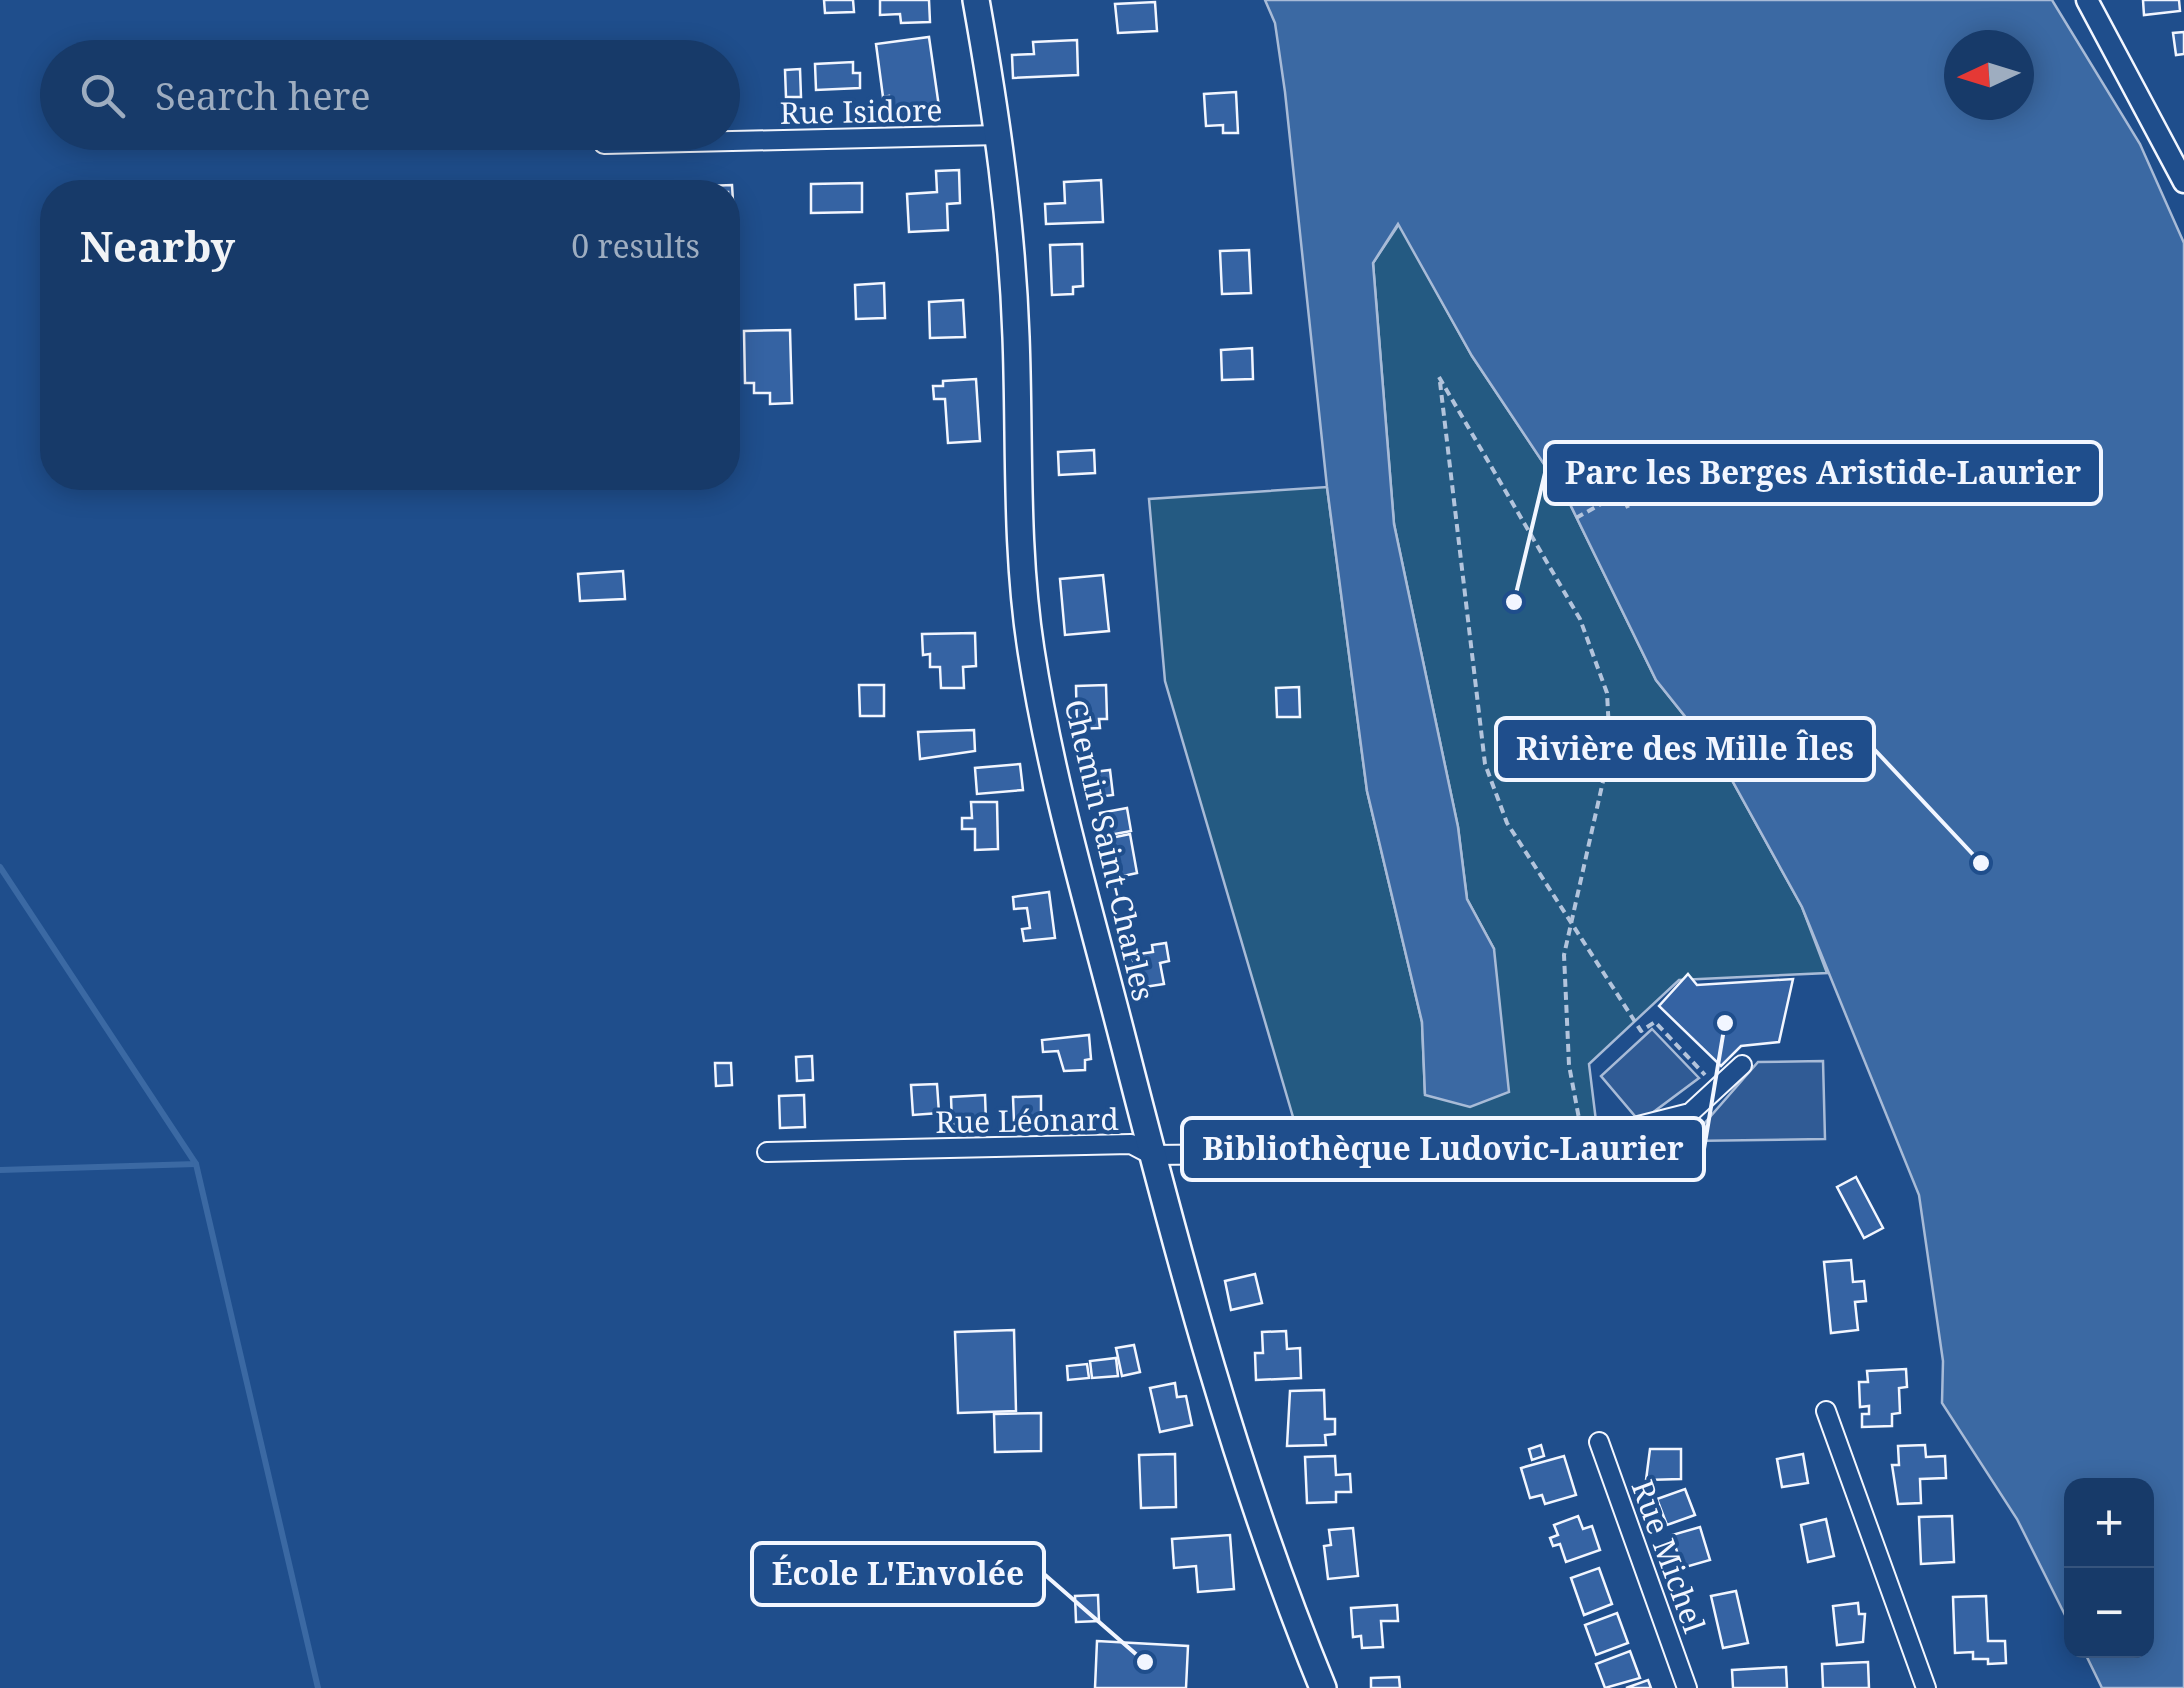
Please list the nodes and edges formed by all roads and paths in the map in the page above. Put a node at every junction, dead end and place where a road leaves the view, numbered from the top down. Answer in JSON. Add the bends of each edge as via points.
{"nodes":[{"id":1,"x":976,"y":0,"type":"edge"},
{"id":2,"x":2087,"y":0,"type":"edge"},
{"id":3,"x":1000,"y":135,"type":"junction"},
{"id":4,"x":740,"y":141,"type":"edge"},
{"id":5,"x":2184,"y":182,"type":"edge"},
{"id":6,"x":1628,"y":508,"type":"dead end"},
{"id":7,"x":1576,"y":518,"type":"dead end"},
{"id":8,"x":1572,"y":921,"type":"junction"},
{"id":9,"x":1742,"y":1065,"type":"dead end"},
{"id":10,"x":1718,"y":1088,"type":"junction"},
{"id":11,"x":1582,"y":1140,"type":"junction"},
{"id":12,"x":767,"y":1152,"type":"dead end"},
{"id":13,"x":1152,"y":1156,"type":"junction"},
{"id":14,"x":1826,"y":1411,"type":"dead end"},
{"id":15,"x":1599,"y":1442,"type":"dead end"},
{"id":16,"x":1323,"y":1688,"type":"edge"},
{"id":17,"x":1688,"y":1688,"type":"edge"},
{"id":18,"x":1926,"y":1688,"type":"edge"}],
"edges":[{"from":1,"to":3,"type":"main road","name":"Chemin Saint-Charles"},
{"from":2,"to":5,"type":"street"},
{"from":3,"to":4,"type":"street","name":"Rue Isidore"},
{"from":3,"to":13,"type":"main road","name":"Chemin Saint-Charles","via":[[1030,647],[1066,820]]},
{"from":6,"to":7,"type":"path","via":[[1621,493]]},
{"from":8,"to":8,"type":"path","via":[[1507,822],[1485,764],[1440,378],[1580,619],[1607,693],[1610,750]]},
{"from":8,"to":10,"type":"path","via":[[1641,1031],[1654,1022]]},
{"from":8,"to":11,"type":"path","via":[[1565,985]]},
{"from":9,"to":10,"type":"street","name":"Rue Léonard"},
{"from":10,"to":11,"type":"street","name":"Rue Léonard","via":[[1690,1114]]},
{"from":11,"to":13,"type":"street","name":"Rue Léonard","via":[[1465,1152]]},
{"from":12,"to":13,"type":"street","name":"Rue Léonard","via":[[1131,1144]]},
{"from":13,"to":16,"type":"main road","name":"Chemin Saint-Charles","via":[[1248,1486]]},
{"from":14,"to":18,"type":"street"},
{"from":15,"to":17,"type":"street","name":"Rue Michel"}]}
